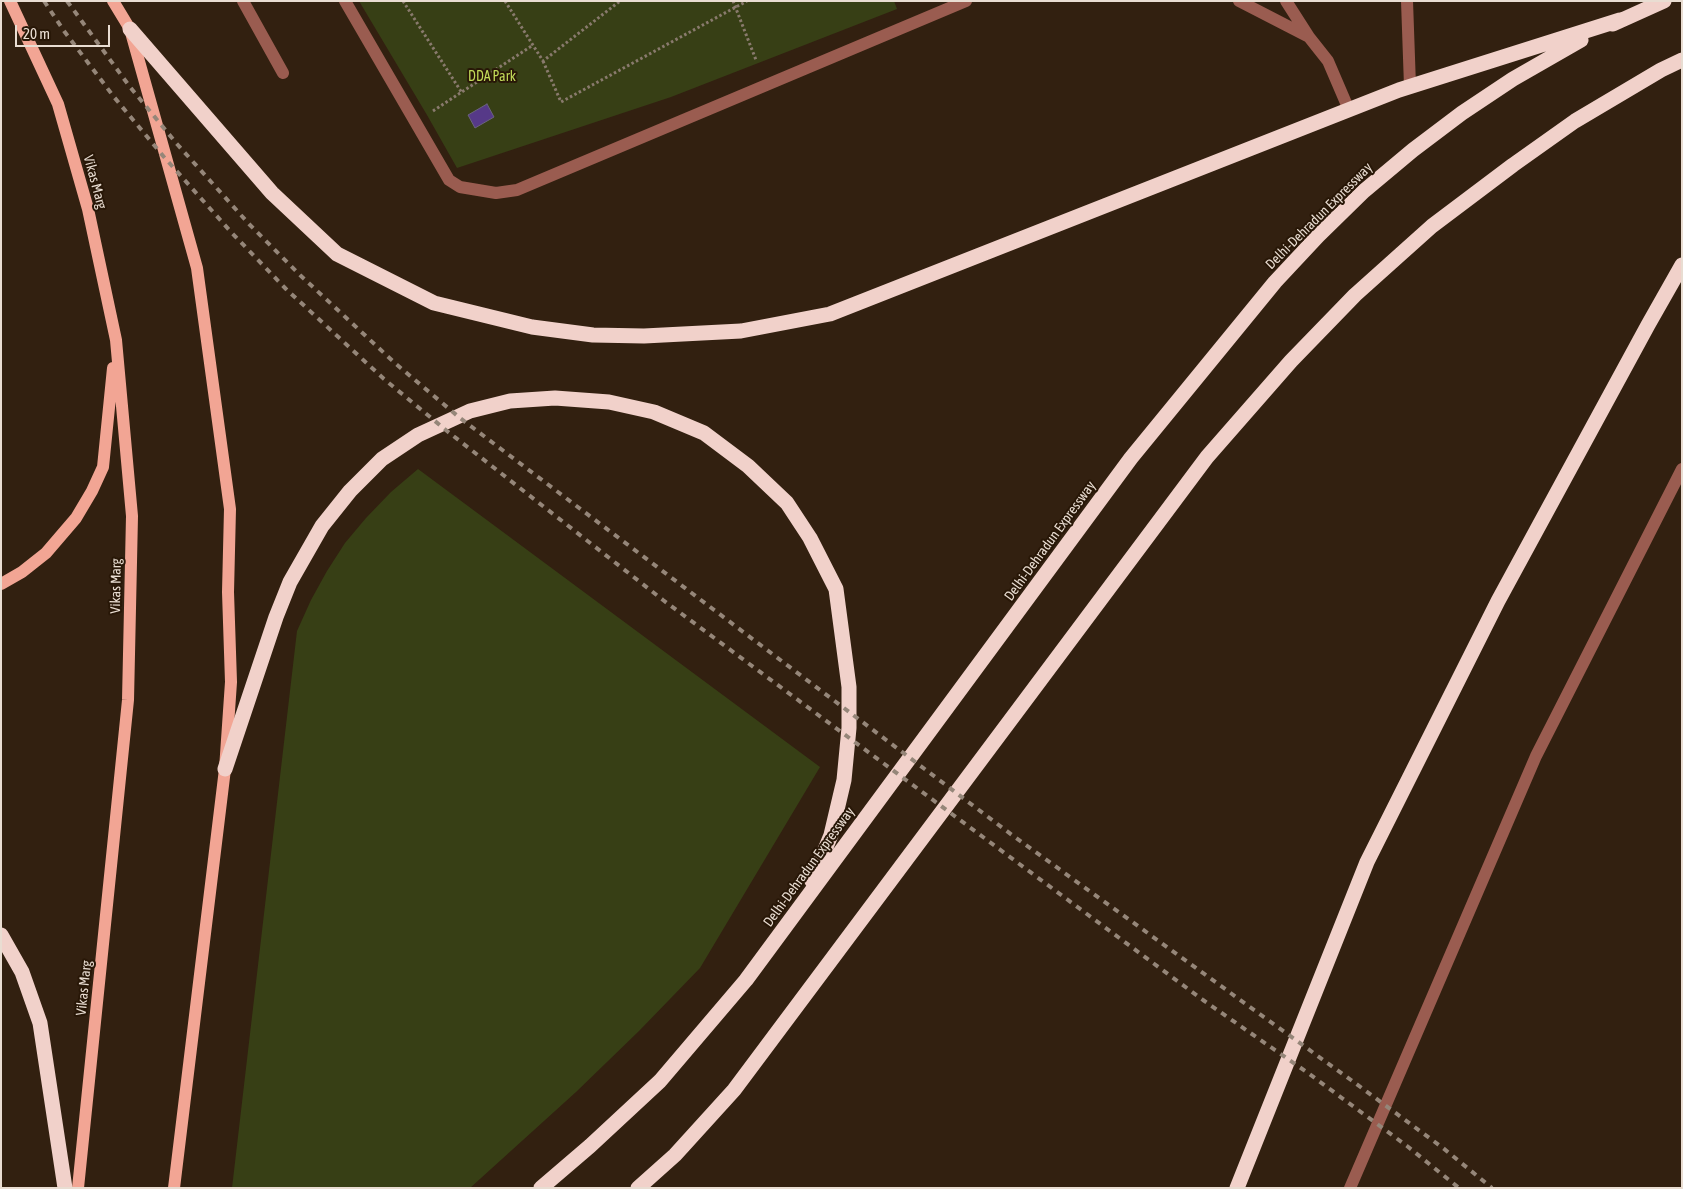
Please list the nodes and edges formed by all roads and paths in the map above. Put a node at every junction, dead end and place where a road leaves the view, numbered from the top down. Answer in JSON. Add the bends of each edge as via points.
{"nodes":[{"id":1,"x":10,"y":1,"type":"edge"},
{"id":2,"x":113,"y":1,"type":"edge"},
{"id":3,"x":243,"y":1,"type":"edge"},
{"id":4,"x":345,"y":1,"type":"edge"},
{"id":5,"x":403,"y":1,"type":"edge"},
{"id":6,"x":505,"y":1,"type":"edge"},
{"id":7,"x":620,"y":1,"type":"edge"},
{"id":8,"x":733,"y":1,"type":"edge"},
{"id":9,"x":747,"y":1,"type":"edge"},
{"id":10,"x":966,"y":1,"type":"edge"},
{"id":11,"x":1239,"y":1,"type":"edge"},
{"id":12,"x":1286,"y":1,"type":"edge"},
{"id":13,"x":1407,"y":1,"type":"edge"},
{"id":14,"x":1664,"y":1,"type":"edge"},
{"id":15,"x":736,"y":7,"type":"junction"},
{"id":16,"x":1620,"y":20,"type":"junction"},
{"id":17,"x":130,"y":29,"type":"junction"},
{"id":18,"x":1309,"y":37,"type":"junction"},
{"id":19,"x":533,"y":45,"type":"junction"},
{"id":20,"x":543,"y":60,"type":"junction"},
{"id":21,"x":756,"y":60,"type":"dead end"},
{"id":22,"x":1682,"y":60,"type":"edge"},
{"id":23,"x":283,"y":73,"type":"dead end"},
{"id":24,"x":1410,"y":86,"type":"junction"},
{"id":25,"x":462,"y":93,"type":"junction"},
{"id":26,"x":1349,"y":110,"type":"junction"},
{"id":27,"x":427,"y":115,"type":"dead end"},
{"id":28,"x":1682,"y":266,"type":"edge"},
{"id":29,"x":116,"y":340,"type":"junction"},
{"id":30,"x":1682,"y":469,"type":"edge"},
{"id":31,"x":1,"y":584,"type":"edge"},
{"id":32,"x":225,"y":769,"type":"junction"},
{"id":33,"x":1,"y":935,"type":"edge"},
{"id":34,"x":746,"y":980,"type":"junction"},
{"id":35,"x":65,"y":1188,"type":"edge"},
{"id":36,"x":78,"y":1188,"type":"edge"},
{"id":37,"x":174,"y":1188,"type":"edge"},
{"id":38,"x":541,"y":1188,"type":"edge"},
{"id":39,"x":638,"y":1188,"type":"edge"},
{"id":40,"x":1237,"y":1188,"type":"edge"},
{"id":41,"x":1350,"y":1188,"type":"edge"}],
"edges":[{"from":1,"to":29,"type":"main road","name":"Vikas Marg","via":[[58,104],[88,209]]},
{"from":2,"to":17,"type":"main road"},
{"from":3,"to":23,"type":"street"},
{"from":4,"to":10,"type":"street","via":[[449,180],[460,187],[496,193],[517,190]]},
{"from":5,"to":25,"type":"path"},
{"from":6,"to":19,"type":"path"},
{"from":7,"to":20,"type":"path"},
{"from":8,"to":15,"type":"path"},
{"from":9,"to":15,"type":"path"},
{"from":11,"to":18,"type":"street"},
{"from":12,"to":18,"type":"street"},
{"from":13,"to":24,"type":"street"},
{"from":14,"to":16,"type":"highway","name":"Delhi-Dehradun Expressway"},
{"from":15,"to":20,"type":"path","via":[[561,102]]},
{"from":15,"to":21,"type":"path"},
{"from":16,"to":24,"type":"highway"},
{"from":16,"to":34,"type":"highway","name":"Delhi-Dehradun Expressway","via":[[1513,79],[1462,113],[1364,191],[1318,236],[1131,458]]},
{"from":17,"to":26,"type":"highway","via":[[272,193],[337,254],[434,303],[532,327],[593,335],[741,331],[830,314]]},
{"from":17,"to":32,"type":"main road","via":[[197,268],[230,509],[231,682]]},
{"from":18,"to":26,"type":"street","via":[[1328,61]]},
{"from":19,"to":20,"type":"path"},
{"from":19,"to":25,"type":"path"},
{"from":22,"to":39,"type":"highway","via":[[1575,121],[1432,226],[1355,295],[1291,361],[1207,457],[734,1090],[675,1154]]},
{"from":24,"to":26,"type":"highway"},
{"from":25,"to":27,"type":"path"},
{"from":28,"to":40,"type":"highway","via":[[1498,601],[1367,862]]},
{"from":29,"to":31,"type":"main road","via":[[103,467],[92,491],[76,518],[46,553]]},
{"from":29,"to":36,"type":"main road","name":"Vikas Marg","via":[[132,516],[128,700]]},
{"from":30,"to":41,"type":"street","via":[[1536,756]]},
{"from":32,"to":34,"type":"highway","via":[[290,582],[322,526],[382,459],[418,435],[470,411],[510,401],[555,398],[654,412],[704,433],[748,466],[787,503],[810,538],[836,589],[849,687],[849,728],[842,789],[831,835],[810,884]]},
{"from":32,"to":37,"type":"main road"},
{"from":33,"to":35,"type":"highway","via":[[22,972],[40,1023]]},
{"from":34,"to":38,"type":"highway","name":"Delhi-Dehradun Expressway","via":[[660,1081]]}]}
